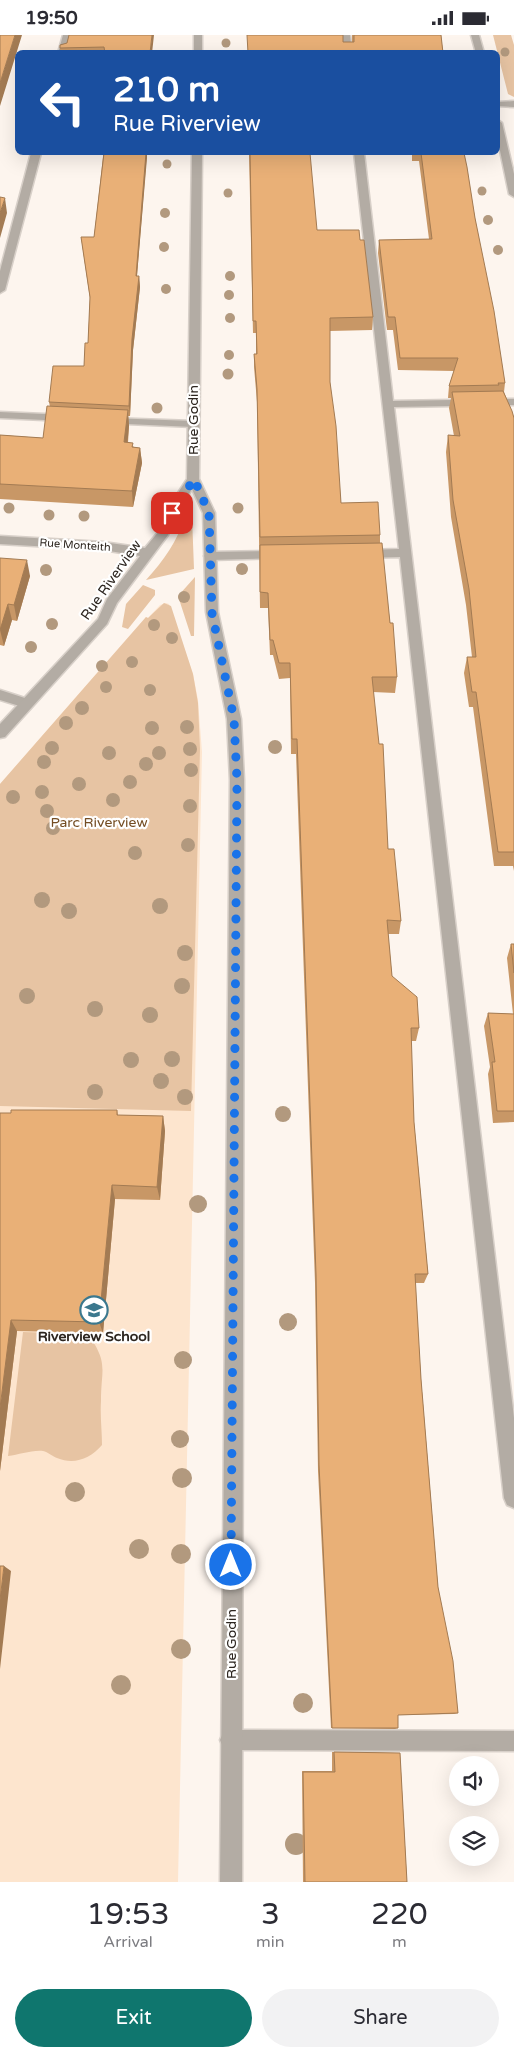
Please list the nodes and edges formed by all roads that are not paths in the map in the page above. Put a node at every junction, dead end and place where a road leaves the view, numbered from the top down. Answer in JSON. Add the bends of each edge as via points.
{"nodes":[{"id":1,"x":67,"y":35,"type":"edge"},
{"id":2,"x":198,"y":35,"type":"edge"},
{"id":3,"x":346,"y":35,"type":"edge"},
{"id":4,"x":475,"y":35,"type":"edge"},
{"id":5,"x":63,"y":50,"type":"edge"},
{"id":6,"x":198,"y":50,"type":"edge"},
{"id":7,"x":348,"y":50,"type":"edge"},
{"id":8,"x":479,"y":50,"type":"edge"},
{"id":9,"x":514,"y":104,"type":"edge"},
{"id":10,"x":500,"y":105,"type":"edge"},
{"id":11,"x":500,"y":132,"type":"edge"},
{"id":12,"x":35,"y":155,"type":"edge"},
{"id":13,"x":197,"y":155,"type":"edge"},
{"id":14,"x":359,"y":155,"type":"edge"},
{"id":15,"x":514,"y":194,"type":"edge"},
{"id":16,"x":0,"y":290,"type":"edge"},
{"id":17,"x":514,"y":402,"type":"edge"},
{"id":18,"x":387,"y":404,"type":"junction"},
{"id":19,"x":0,"y":415,"type":"edge"},
{"id":20,"x":76,"y":419,"type":"edge"},
{"id":21,"x":95,"y":420,"type":"edge"},
{"id":22,"x":193,"y":424,"type":"junction"},
{"id":23,"x":194,"y":479,"type":"junction"},
{"id":24,"x":0,"y":540,"type":"edge"},
{"id":25,"x":149,"y":553,"type":"junction"},
{"id":26,"x":406,"y":553,"type":"junction"},
{"id":27,"x":356,"y":554,"type":"edge"},
{"id":28,"x":288,"y":555,"type":"edge"},
{"id":29,"x":210,"y":556,"type":"junction"},
{"id":30,"x":0,"y":695,"type":"edge"},
{"id":31,"x":26,"y":703,"type":"junction"},
{"id":32,"x":0,"y":733,"type":"edge"},
{"id":33,"x":514,"y":1498,"type":"edge"},
{"id":34,"x":230,"y":1740,"type":"junction"},
{"id":35,"x":514,"y":1741,"type":"edge"},
{"id":36,"x":230,"y":1882,"type":"edge"}],
"edges":[{"from":1,"to":5,"type":"street"},
{"from":2,"to":6,"type":"street"},
{"from":3,"to":7,"type":"street"},
{"from":4,"to":8,"type":"street"},
{"from":9,"to":10,"type":"street"},
{"from":11,"to":15,"type":"street"},
{"from":12,"to":16,"type":"street"},
{"from":13,"to":22,"type":"street","name":"Rue Godin"},
{"from":14,"to":18,"type":"street"},
{"from":17,"to":18,"type":"street"},
{"from":18,"to":26,"type":"street"},
{"from":19,"to":20,"type":"street"},
{"from":21,"to":22,"type":"street"},
{"from":22,"to":23,"type":"street","name":"Rue Godin"},
{"from":23,"to":25,"type":"street","name":"Rue Riverview"},
{"from":23,"to":29,"type":"street","name":"Rue Godin","via":[[209,513]]},
{"from":24,"to":25,"type":"street","name":"Rue Monteith","via":[[111,547]]},
{"from":25,"to":31,"type":"street","name":"Rue Riverview","via":[[111,603],[103,621]]},
{"from":26,"to":27,"type":"street"},
{"from":26,"to":33,"type":"street"},
{"from":28,"to":29,"type":"street"},
{"from":29,"to":34,"type":"street","name":"Rue Godin","via":[[212,613],[234,719],[237,780]]},
{"from":30,"to":31,"type":"street"},
{"from":31,"to":32,"type":"street","name":"Rue Riverview"},
{"from":34,"to":35,"type":"street"},
{"from":34,"to":36,"type":"street","name":"Rue Godin"}]}
